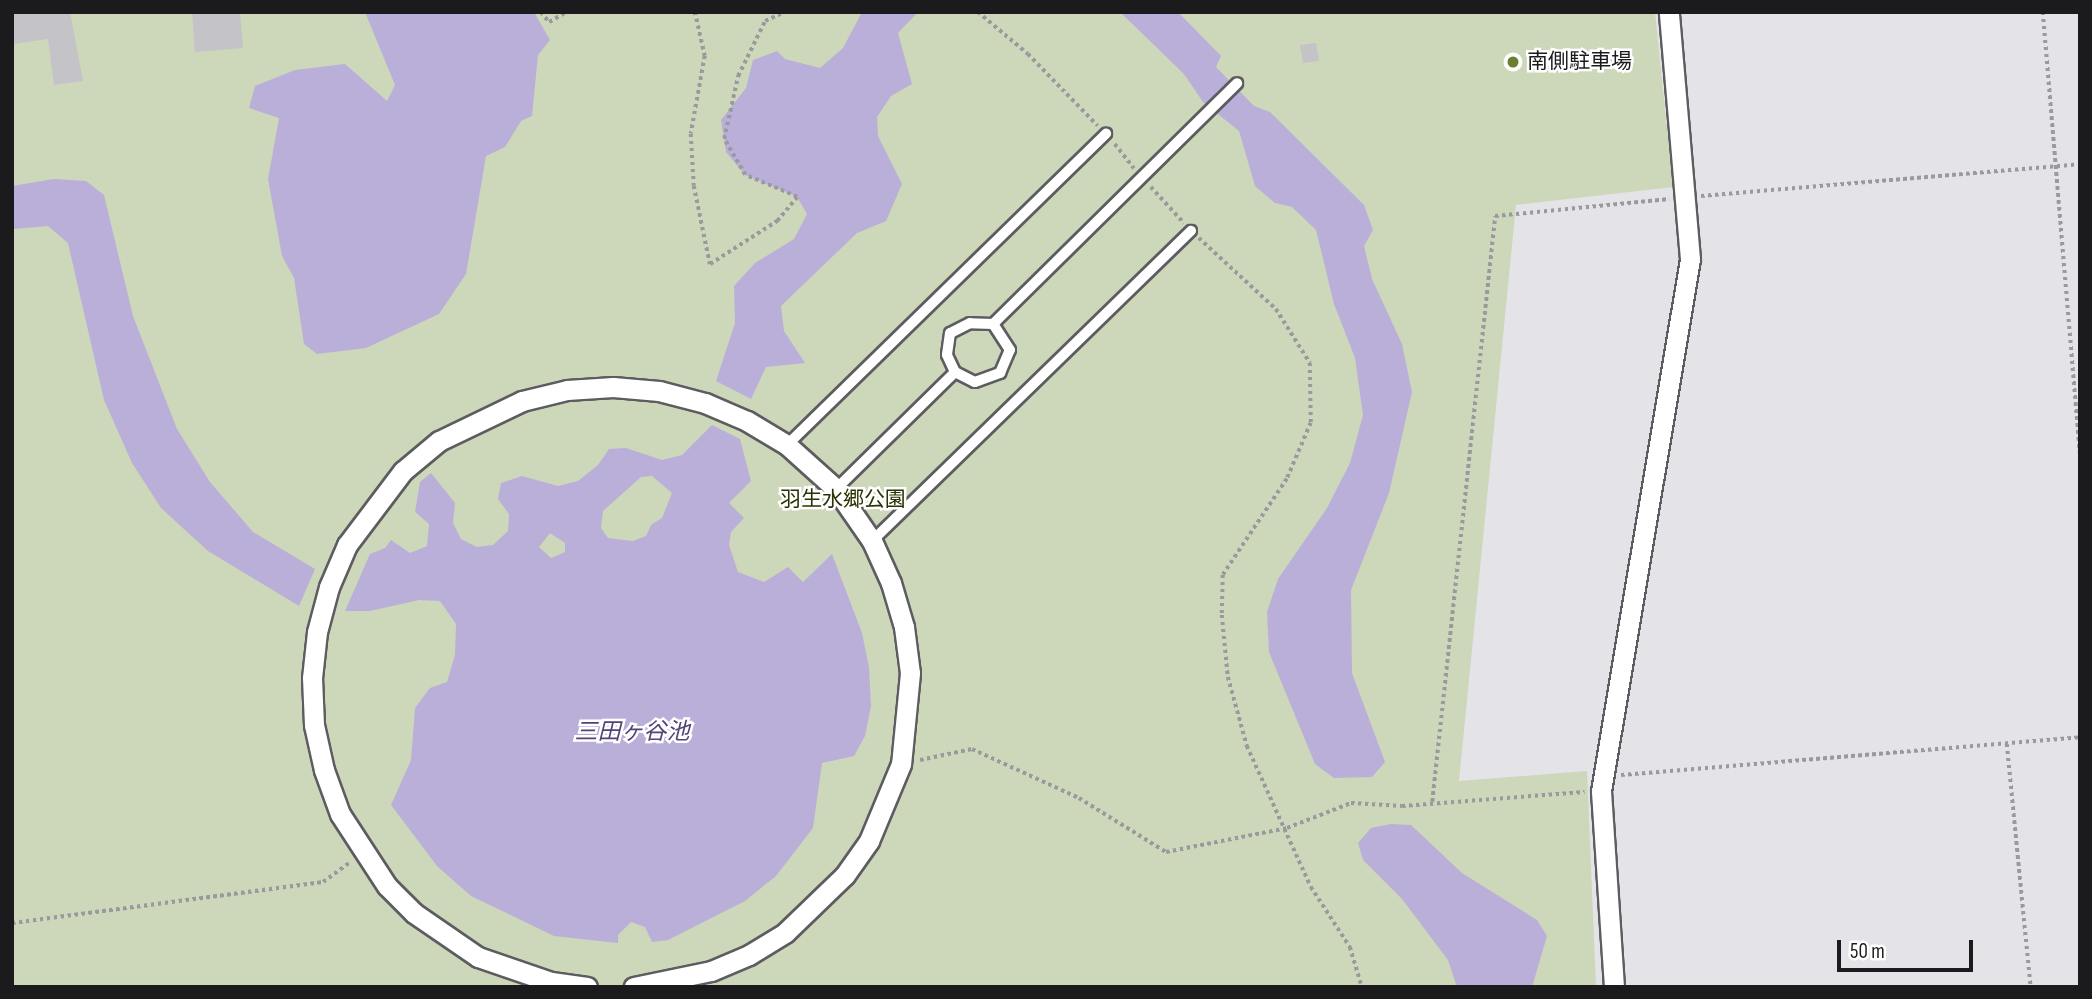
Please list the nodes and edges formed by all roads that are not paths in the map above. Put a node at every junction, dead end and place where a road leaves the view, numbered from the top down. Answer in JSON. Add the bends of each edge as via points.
{"nodes":[{"id":1,"x":1669,"y":12,"type":"edge"},
{"id":2,"x":1237,"y":83,"type":"dead end"},
{"id":3,"x":1106,"y":134,"type":"road end"},
{"id":4,"x":1191,"y":231,"type":"road end"},
{"id":5,"x":993,"y":324,"type":"junction"},
{"id":6,"x":955,"y":372,"type":"junction"},
{"id":7,"x":787,"y":445,"type":"junction"},
{"id":8,"x":836,"y":489,"type":"junction"},
{"id":9,"x":872,"y":541,"type":"junction"},
{"id":10,"x":587,"y":987,"type":"edge"},
{"id":11,"x":634,"y":987,"type":"edge"},
{"id":12,"x":1614,"y":987,"type":"edge"}],
"edges":[{"from":1,"to":12,"type":"street","via":[[1690,259],[1602,784]]},
{"from":2,"to":5,"type":"lane"},
{"from":3,"to":7,"type":"lane"},
{"from":4,"to":9,"type":"lane"},
{"from":5,"to":6,"type":"lane","via":[[970,323],[950,333],[947,355]]},
{"from":5,"to":6,"type":"lane","via":[[1010,350],[1000,373],[975,382]]},
{"from":6,"to":8,"type":"lane"},
{"from":7,"to":8,"type":"street"},
{"from":7,"to":10,"type":"street","via":[[747,421],[693,400],[613,387],[567,390],[522,401],[439,441],[403,471],[372,506],[343,555],[317,632],[312,678],[314,725],[340,814],[363,855],[414,913],[478,957],[551,982]]},
{"from":8,"to":9,"type":"street"},
{"from":9,"to":11,"type":"street","via":[[891,583],[907,650],[909,718],[901,764],[869,841],[817,906],[749,955],[711,971]]}]}
